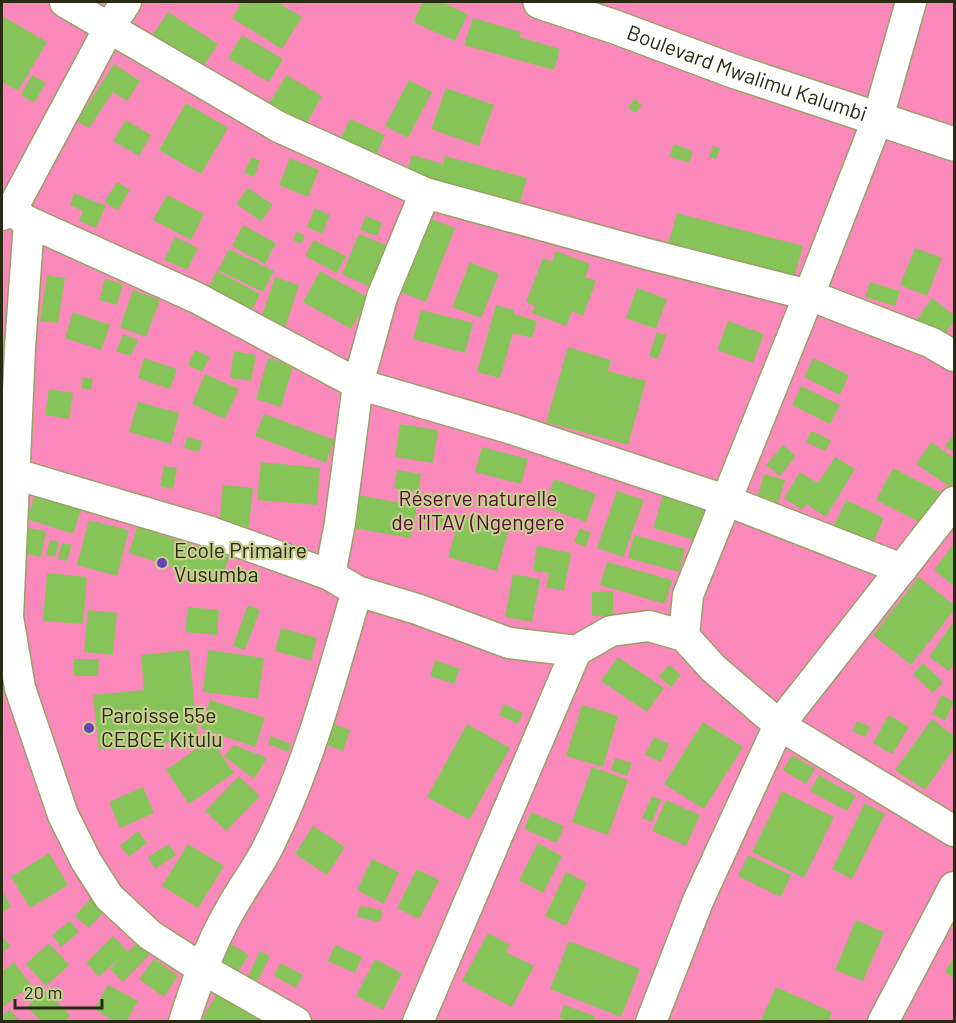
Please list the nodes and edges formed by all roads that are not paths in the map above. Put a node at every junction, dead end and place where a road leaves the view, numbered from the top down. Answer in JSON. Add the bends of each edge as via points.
{"nodes":[{"id":1,"x":65,"y":2,"type":"edge"},
{"id":2,"x":126,"y":2,"type":"edge"},
{"id":3,"x":540,"y":2,"type":"edge"},
{"id":4,"x":911,"y":2,"type":"edge"},
{"id":5,"x":109,"y":28,"type":"junction"},
{"id":6,"x":878,"y":118,"type":"junction"},
{"id":7,"x":954,"y":144,"type":"edge"},
{"id":8,"x":425,"y":193,"type":"junction"},
{"id":9,"x":14,"y":216,"type":"edge"},
{"id":10,"x":809,"y":295,"type":"junction"},
{"id":11,"x":954,"y":356,"type":"edge"},
{"id":12,"x":358,"y":384,"type":"junction"},
{"id":13,"x":15,"y":474,"type":"junction"},
{"id":14,"x":725,"y":500,"type":"junction"},
{"id":15,"x":954,"y":502,"type":"edge"},
{"id":16,"x":6,"y":542,"type":"edge"},
{"id":17,"x":902,"y":569,"type":"junction"},
{"id":18,"x":330,"y":575,"type":"junction"},
{"id":19,"x":357,"y":591,"type":"junction"},
{"id":20,"x":684,"y":636,"type":"junction"},
{"id":21,"x":576,"y":651,"type":"junction"},
{"id":22,"x":779,"y":725,"type":"junction"},
{"id":23,"x":954,"y":831,"type":"edge"},
{"id":24,"x":954,"y":887,"type":"edge"},
{"id":25,"x":201,"y":968,"type":"junction"},
{"id":26,"x":184,"y":1022,"type":"edge"},
{"id":27,"x":296,"y":1022,"type":"edge"},
{"id":28,"x":418,"y":1022,"type":"edge"},
{"id":29,"x":651,"y":1022,"type":"edge"},
{"id":30,"x":883,"y":1022,"type":"edge"}],
"edges":[{"from":1,"to":5,"type":"street"},
{"from":2,"to":5,"type":"street"},
{"from":3,"to":6,"type":"street","name":"Boulevard Mwalimu Kalumbi"},
{"from":4,"to":6,"type":"street"},
{"from":5,"to":8,"type":"street","via":[[279,127]]},
{"from":5,"to":9,"type":"street"},
{"from":6,"to":7,"type":"street","name":"Boulevard Mwalimu Kalumbi"},
{"from":6,"to":10,"type":"street"},
{"from":8,"to":10,"type":"street"},
{"from":8,"to":12,"type":"street","via":[[382,297]]},
{"from":9,"to":12,"type":"street","via":[[197,298]]},
{"from":9,"to":13,"type":"street","via":[[20,348]]},
{"from":10,"to":11,"type":"street","via":[[932,343]]},
{"from":10,"to":14,"type":"street"},
{"from":12,"to":14,"type":"street","via":[[509,428]]},
{"from":12,"to":18,"type":"street"},
{"from":13,"to":16,"type":"street"},
{"from":13,"to":18,"type":"street","via":[[211,532]]},
{"from":14,"to":17,"type":"street"},
{"from":14,"to":20,"type":"street","via":[[688,595]]},
{"from":15,"to":17,"type":"street"},
{"from":16,"to":25,"type":"street","via":[[8,617],[20,688],[63,815],[109,897],[150,935]]},
{"from":17,"to":22,"type":"street"},
{"from":18,"to":19,"type":"street"},
{"from":19,"to":21,"type":"street","via":[[509,643]]},
{"from":19,"to":25,"type":"street","via":[[286,808]]},
{"from":20,"to":21,"type":"street","via":[[649,626],[611,631]]},
{"from":20,"to":22,"type":"street","via":[[713,668]]},
{"from":21,"to":28,"type":"street"},
{"from":22,"to":23,"type":"street"},
{"from":22,"to":29,"type":"street","via":[[698,901]]},
{"from":24,"to":30,"type":"street"},
{"from":25,"to":26,"type":"street"},
{"from":25,"to":27,"type":"street"}]}
